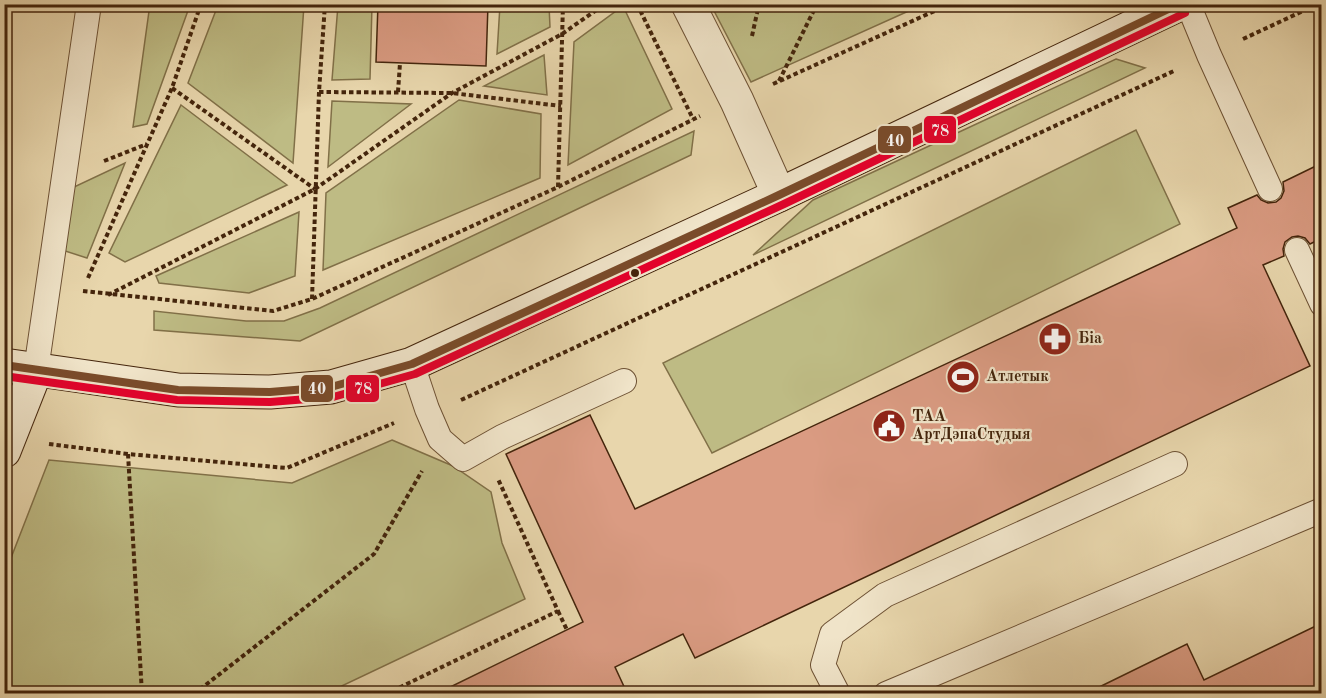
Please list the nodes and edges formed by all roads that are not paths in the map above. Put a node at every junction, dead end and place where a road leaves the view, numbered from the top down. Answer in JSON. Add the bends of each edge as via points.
{"nodes":[{"id":1,"x":89,"y":4,"type":"edge"},
{"id":2,"x":688,"y":4,"type":"edge"},
{"id":3,"x":1180,"y":4,"type":"edge"},
{"id":4,"x":1188,"y":4,"type":"edge"},
{"id":5,"x":1270,"y":189,"type":"dead end"},
{"id":6,"x":779,"y":195,"type":"junction"},
{"id":7,"x":1297,"y":250,"type":"dead end"},
{"id":8,"x":1322,"y":304,"type":"edge"},
{"id":9,"x":412,"y":364,"type":"junction"},
{"id":10,"x":4,"y":365,"type":"edge"},
{"id":11,"x":36,"y":370,"type":"junction"},
{"id":12,"x":624,"y":381,"type":"dead end"},
{"id":13,"x":4,"y":451,"type":"edge"},
{"id":14,"x":1175,"y":464,"type":"dead end"},
{"id":15,"x":1322,"y":510,"type":"edge"},
{"id":16,"x":838,"y":693,"type":"edge"},
{"id":17,"x":886,"y":693,"type":"edge"}],
"edges":[{"from":1,"to":11,"type":"lane"},
{"from":2,"to":6,"type":"main road"},
{"from":3,"to":6,"type":"main road"},
{"from":4,"to":5,"type":"lane"},
{"from":6,"to":9,"type":"main road"},
{"from":7,"to":8,"type":"lane"},
{"from":9,"to":11,"type":"main road","via":[[331,387],[270,392],[178,390]]},
{"from":9,"to":12,"type":"lane","via":[[440,439],[463,459]]},
{"from":10,"to":11,"type":"main road"},
{"from":11,"to":13,"type":"main road"},
{"from":14,"to":16,"type":"lane","via":[[885,595],[832,634],[823,665]]},
{"from":15,"to":17,"type":"lane"}]}
